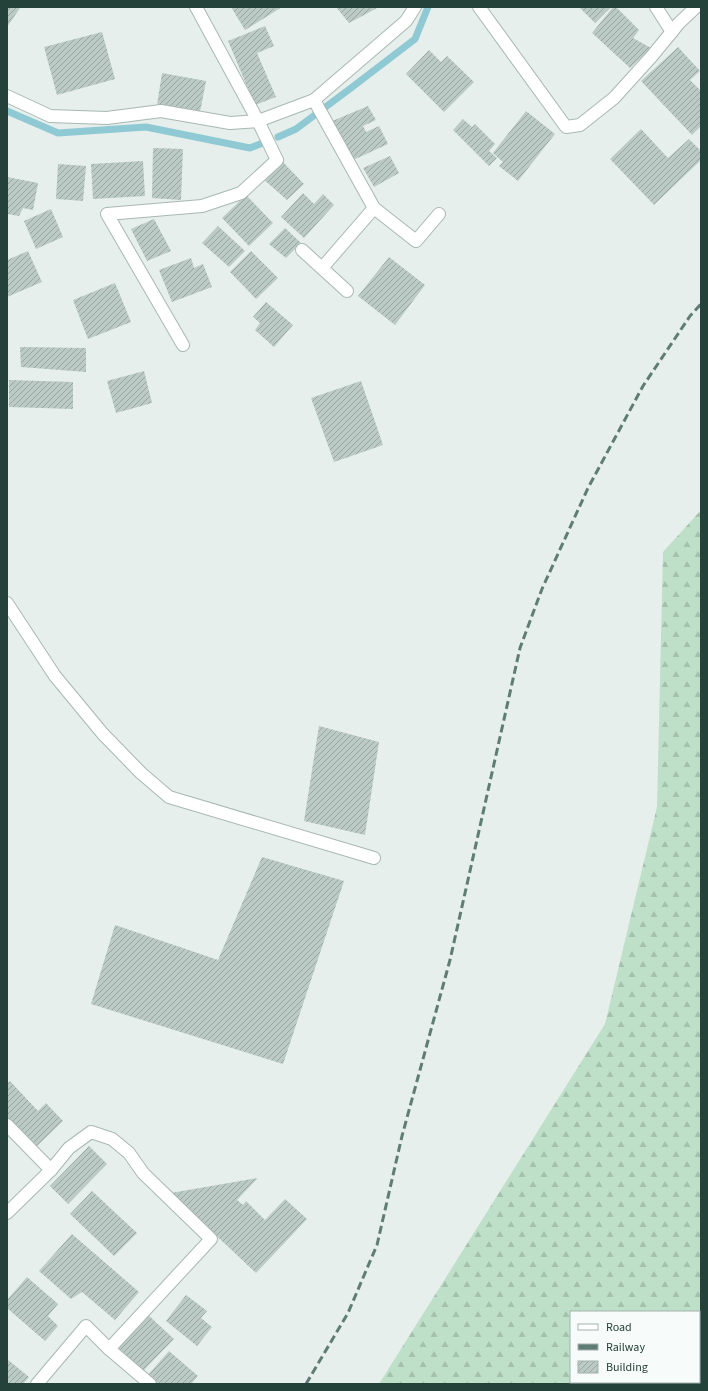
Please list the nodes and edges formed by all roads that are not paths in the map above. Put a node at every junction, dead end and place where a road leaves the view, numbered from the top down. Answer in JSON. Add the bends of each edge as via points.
{"nodes":[{"id":1,"x":196,"y":7,"type":"edge"},
{"id":2,"x":415,"y":7,"type":"edge"},
{"id":3,"x":478,"y":7,"type":"edge"},
{"id":4,"x":656,"y":7,"type":"edge"},
{"id":5,"x":696,"y":7,"type":"edge"},
{"id":6,"x":672,"y":32,"type":"junction"},
{"id":7,"x":7,"y":96,"type":"edge"},
{"id":8,"x":314,"y":100,"type":"junction"},
{"id":9,"x":258,"y":121,"type":"junction"},
{"id":10,"x":374,"y":208,"type":"junction"},
{"id":11,"x":439,"y":214,"type":"dead end"},
{"id":12,"x":302,"y":250,"type":"dead end"},
{"id":13,"x":322,"y":268,"type":"junction"},
{"id":14,"x":347,"y":291,"type":"dead end"},
{"id":15,"x":183,"y":345,"type":"dead end"},
{"id":16,"x":7,"y":603,"type":"edge"},
{"id":17,"x":374,"y":858,"type":"dead end"},
{"id":18,"x":7,"y":1126,"type":"edge"},
{"id":19,"x":51,"y":1170,"type":"junction"},
{"id":20,"x":7,"y":1213,"type":"edge"},
{"id":21,"x":109,"y":1349,"type":"junction"},
{"id":22,"x":37,"y":1384,"type":"edge"},
{"id":23,"x":150,"y":1384,"type":"edge"}],
"edges":[{"from":1,"to":9,"type":"street"},
{"from":2,"to":8,"type":"street","via":[[406,21]]},
{"from":3,"to":6,"type":"street","via":[[566,127],[580,125],[614,98]]},
{"from":4,"to":6,"type":"street"},
{"from":5,"to":6,"type":"street"},
{"from":7,"to":9,"type":"street","via":[[50,116],[107,118],[161,111],[230,123]]},
{"from":8,"to":9,"type":"street"},
{"from":8,"to":10,"type":"street"},
{"from":9,"to":15,"type":"street","via":[[277,160],[241,193],[202,206],[107,214]]},
{"from":10,"to":11,"type":"street","via":[[416,241]]},
{"from":10,"to":13,"type":"street"},
{"from":12,"to":13,"type":"street"},
{"from":13,"to":14,"type":"street"},
{"from":16,"to":17,"type":"street","via":[[55,676],[103,734],[169,797]]},
{"from":18,"to":19,"type":"street"},
{"from":19,"to":20,"type":"street"},
{"from":19,"to":21,"type":"street","via":[[69,1148],[91,1132],[112,1139],[129,1153],[143,1174],[211,1239]]},
{"from":21,"to":22,"type":"street","via":[[86,1326]]},
{"from":21,"to":23,"type":"street"}]}
